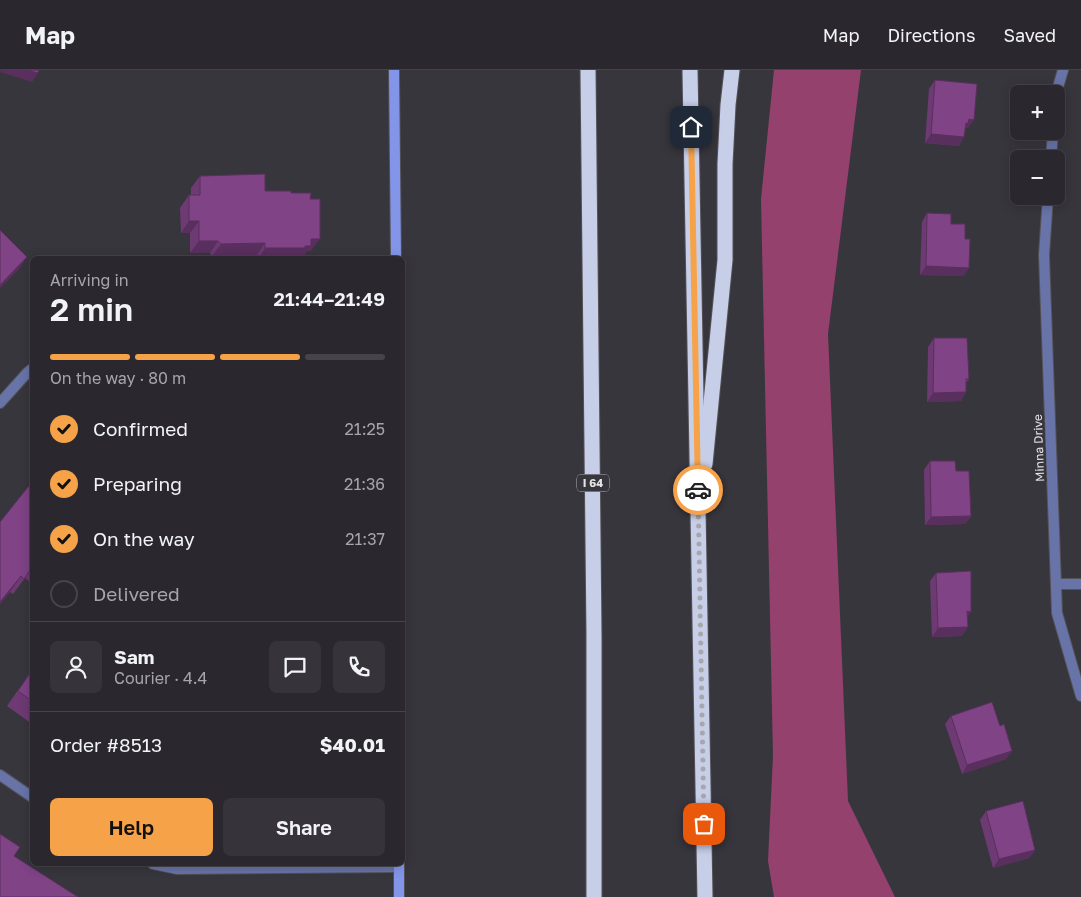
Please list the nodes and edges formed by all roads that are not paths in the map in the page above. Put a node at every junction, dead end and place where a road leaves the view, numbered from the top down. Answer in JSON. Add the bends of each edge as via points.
{"nodes":[{"id":1,"x":394,"y":70,"type":"edge"},
{"id":2,"x":588,"y":70,"type":"edge"},
{"id":3,"x":690,"y":70,"type":"edge"},
{"id":4,"x":732,"y":70,"type":"edge"},
{"id":5,"x":1063,"y":70,"type":"edge"},
{"id":6,"x":1059,"y":85,"type":"edge"},
{"id":7,"x":1047,"y":205,"type":"edge"},
{"id":8,"x":396,"y":256,"type":"edge"},
{"id":9,"x":30,"y":371,"type":"edge"},
{"id":10,"x":0,"y":402,"type":"edge"},
{"id":11,"x":699,"y":535,"type":"junction"},
{"id":12,"x":1057,"y":584,"type":"junction"},
{"id":13,"x":1081,"y":584,"type":"edge"},
{"id":14,"x":1081,"y":696,"type":"edge"},
{"id":15,"x":0,"y":775,"type":"edge"},
{"id":16,"x":30,"y":796,"type":"edge"},
{"id":17,"x":163,"y":866,"type":"edge"},
{"id":18,"x":344,"y":866,"type":"edge"},
{"id":19,"x":399,"y":866,"type":"edge"},
{"id":20,"x":399,"y":897,"type":"edge"},
{"id":21,"x":594,"y":897,"type":"edge"},
{"id":22,"x":705,"y":897,"type":"edge"}],
"edges":[{"from":1,"to":8,"type":"street"},
{"from":2,"to":21,"type":"highway","number":"I 64"},
{"from":3,"to":11,"type":"highway"},
{"from":4,"to":11,"type":"highway","via":[[725,164],[725,260]]},
{"from":5,"to":6,"type":"street"},
{"from":7,"to":12,"type":"street","name":"Minna Drive","via":[[1044,255]]},
{"from":9,"to":10,"type":"street"},
{"from":11,"to":22,"type":"highway"},
{"from":12,"to":13,"type":"street"},
{"from":12,"to":14,"type":"street","name":"Minna Drive","via":[[1057,613]]},
{"from":15,"to":16,"type":"street"},
{"from":17,"to":18,"type":"street","via":[[177,869]]},
{"from":19,"to":20,"type":"street"}]}
